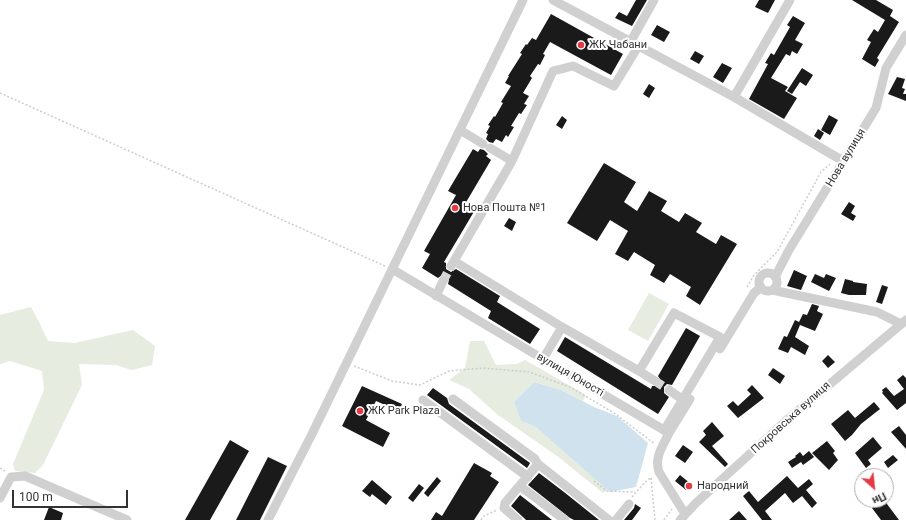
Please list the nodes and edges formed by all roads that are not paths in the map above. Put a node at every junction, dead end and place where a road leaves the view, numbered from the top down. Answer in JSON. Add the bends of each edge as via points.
{"nodes":[{"id":1,"x":524,"y":0,"type":"edge"},
{"id":2,"x":553,"y":0,"type":"edge"},
{"id":3,"x":654,"y":0,"type":"edge"},
{"id":4,"x":790,"y":0,"type":"edge"},
{"id":5,"x":906,"y":35,"type":"edge"},
{"id":6,"x":635,"y":43,"type":"junction"},
{"id":7,"x":734,"y":97,"type":"junction"},
{"id":8,"x":460,"y":130,"type":"junction"},
{"id":9,"x":841,"y":159,"type":"junction"},
{"id":10,"x":512,"y":160,"type":"junction"},
{"id":11,"x":392,"y":269,"type":"junction"},
{"id":12,"x":776,"y":277,"type":"junction"},
{"id":13,"x":443,"y":281,"type":"tunnel mouth"},
{"id":14,"x":761,"y":287,"type":"junction"},
{"id":15,"x":772,"y":290,"type":"junction"},
{"id":16,"x":436,"y":296,"type":"junction"},
{"id":17,"x":903,"y":322,"type":"edge"},
{"id":18,"x":562,"y":327,"type":"junction"},
{"id":19,"x":543,"y":359,"type":"junction"},
{"id":20,"x":639,"y":371,"type":"junction"},
{"id":21,"x":655,"y":381,"type":"tunnel mouth"},
{"id":22,"x":669,"y":390,"type":"tunnel mouth"},
{"id":23,"x":453,"y":399,"type":"dead end"},
{"id":24,"x":682,"y":399,"type":"junction"},
{"id":25,"x":423,"y":400,"type":"dead end"},
{"id":26,"x":667,"y":431,"type":"junction"},
{"id":27,"x":538,"y":464,"type":"junction"},
{"id":28,"x":528,"y":477,"type":"junction"},
{"id":29,"x":520,"y":486,"type":"junction"},
{"id":30,"x":0,"y":498,"type":"edge"},
{"id":31,"x":630,"y":500,"type":"road end"},
{"id":32,"x":683,"y":517,"type":"edge"},
{"id":33,"x":127,"y":520,"type":"edge"},
{"id":34,"x":268,"y":520,"type":"edge"},
{"id":35,"x":518,"y":520,"type":"edge"},
{"id":36,"x":565,"y":520,"type":"edge"},
{"id":37,"x":609,"y":520,"type":"edge"},
{"id":38,"x":616,"y":520,"type":"edge"}],
"edges":[{"from":1,"to":8,"type":"street"},
{"from":2,"to":6,"type":"street"},
{"from":3,"to":6,"type":"street"},
{"from":4,"to":7,"type":"street"},
{"from":5,"to":9,"type":"street","name":"Нова вулиця","via":[[886,68],[876,108]]},
{"from":6,"to":7,"type":"street"},
{"from":6,"to":10,"type":"street","via":[[614,86],[573,66],[553,71]]},
{"from":7,"to":9,"type":"street"},
{"from":8,"to":10,"type":"street"},
{"from":8,"to":11,"type":"street"},
{"from":9,"to":12,"type":"street","name":"Нова вулиця"},
{"from":10,"to":18,"type":"street","via":[[453,264]]},
{"from":11,"to":16,"type":"street","name":"вулиця Юності"},
{"from":11,"to":34,"type":"street"},
{"from":12,"to":14,"type":"street","via":[[765,274],[760,279]]},
{"from":12,"to":15,"type":"street","via":[[777,283]]},
{"from":13,"to":16,"type":"street"},
{"from":14,"to":15,"type":"street","via":[[766,291]]},
{"from":14,"to":26,"type":"street","via":[[754,293]]},
{"from":15,"to":17,"type":"street","via":[[877,312]]},
{"from":16,"to":19,"type":"street","name":"вулиця Юності"},
{"from":17,"to":32,"type":"street","name":"Покровська вулиця","via":[[787,420]]},
{"from":18,"to":19,"type":"street"},
{"from":18,"to":20,"type":"street"},
{"from":19,"to":26,"type":"street","name":"вулиця Юності"},
{"from":20,"to":21,"type":"street"},
{"from":20,"to":24,"type":"street","via":[[674,313],[720,337]]},
{"from":22,"to":24,"type":"street"},
{"from":23,"to":27,"type":"street","via":[[535,459]]},
{"from":24,"to":26,"type":"street"},
{"from":25,"to":28,"type":"street"},
{"from":26,"to":32,"type":"street","via":[[657,457],[654,475]]},
{"from":27,"to":28,"type":"street"},
{"from":27,"to":37,"type":"street"},
{"from":28,"to":29,"type":"street"},
{"from":29,"to":35,"type":"street","via":[[505,503],[504,508]]},
{"from":29,"to":36,"type":"street"},
{"from":30,"to":33,"type":"street","via":[[10,477],[25,476]]},
{"from":31,"to":38,"type":"street"}]}
